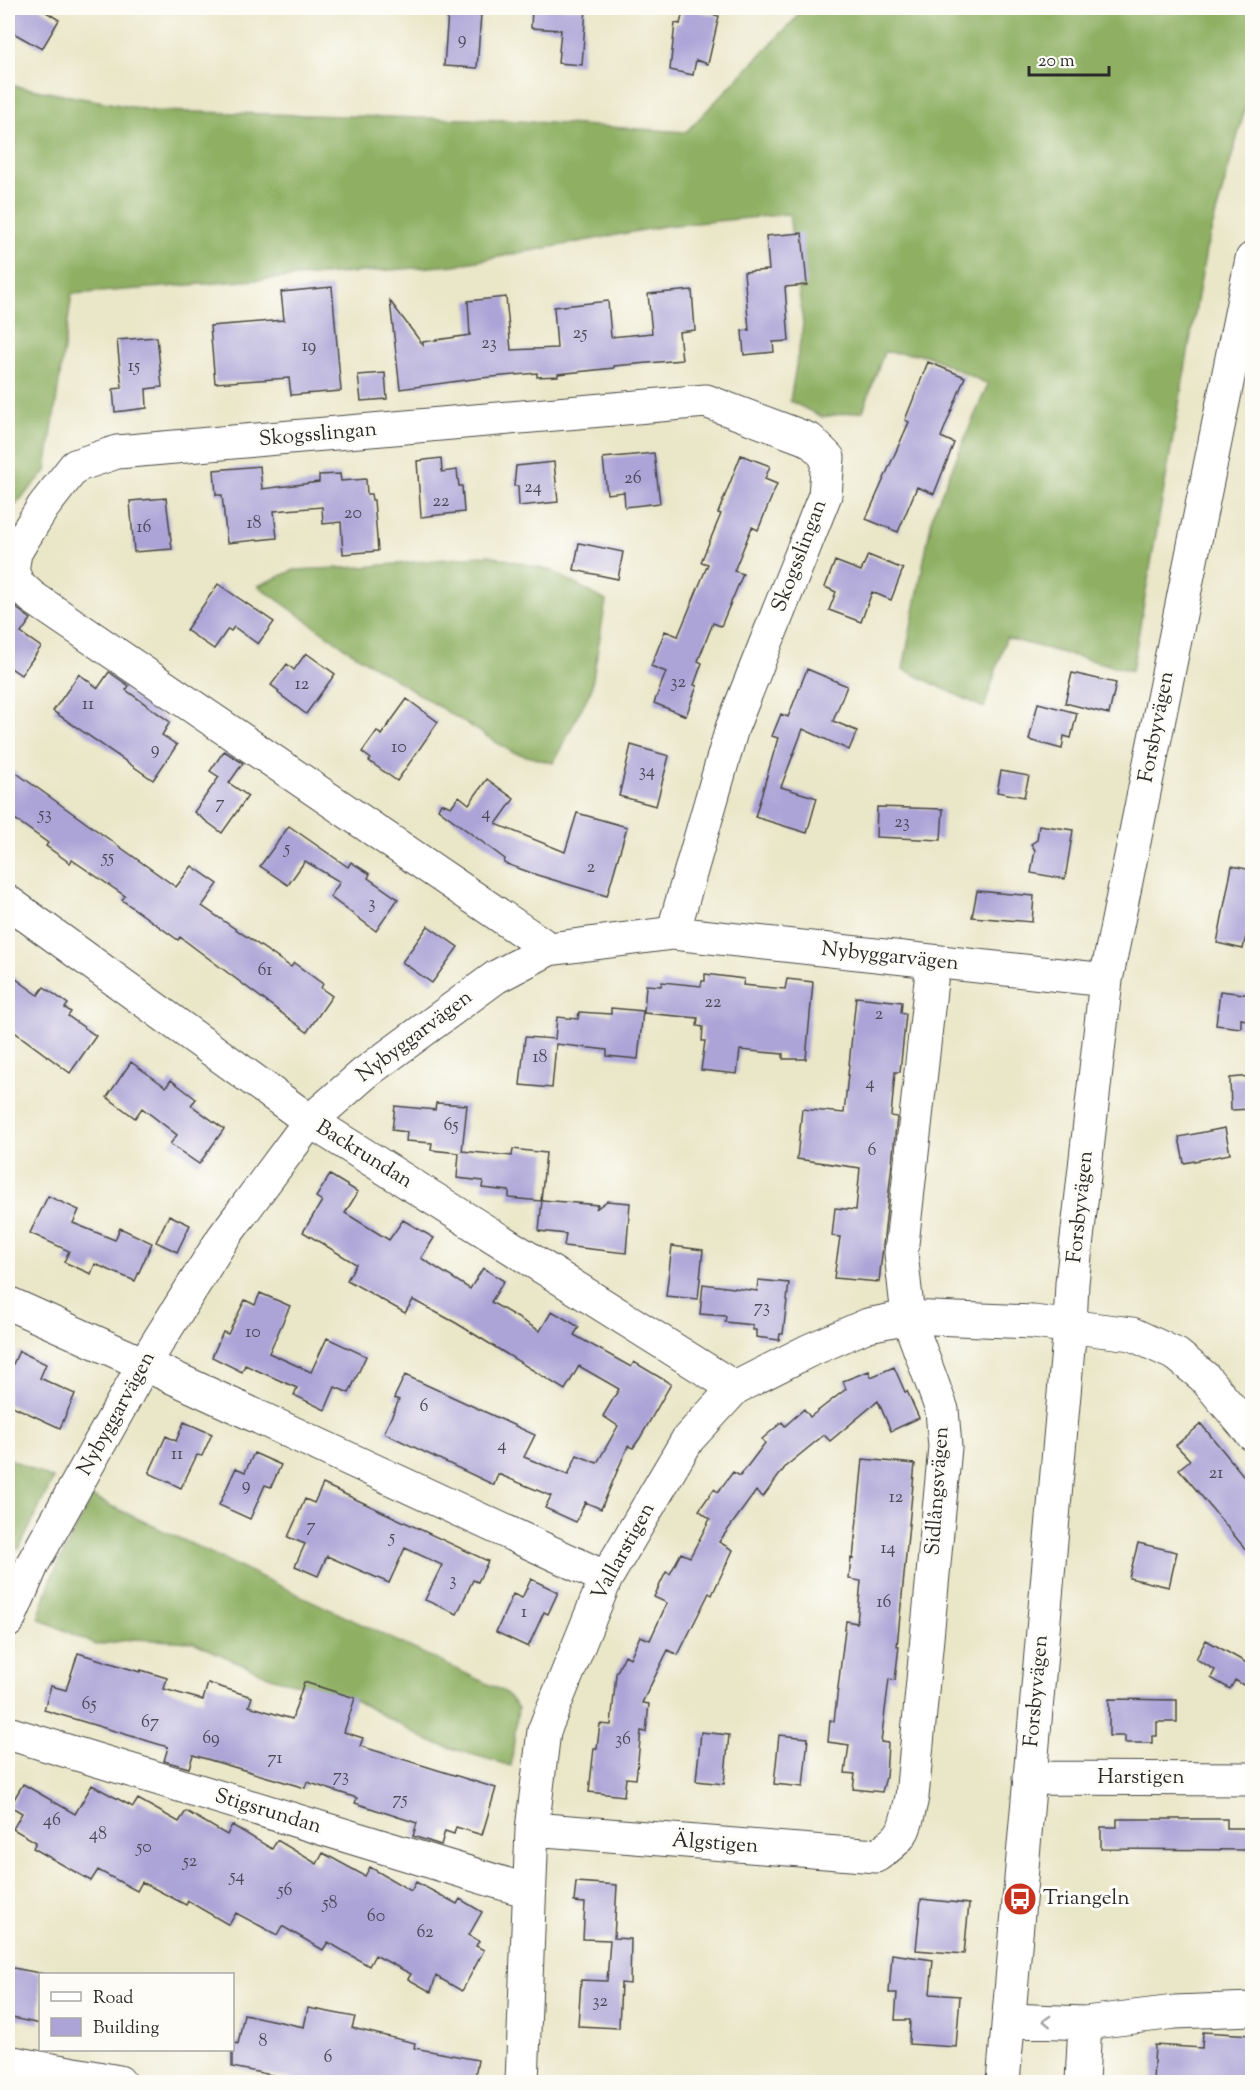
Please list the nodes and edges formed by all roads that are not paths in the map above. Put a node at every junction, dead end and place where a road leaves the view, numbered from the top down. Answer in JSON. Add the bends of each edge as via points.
{"nodes":[{"id":1,"x":1252,"y":259,"type":"edge"},
{"id":2,"x":1252,"y":292,"type":"edge"},
{"id":3,"x":1236,"y":342,"type":"junction"},
{"id":4,"x":8,"y":902,"type":"edge"},
{"id":5,"x":673,"y":933,"type":"junction"},
{"id":6,"x":549,"y":949,"type":"junction"},
{"id":7,"x":933,"y":963,"type":"junction"},
{"id":8,"x":1106,"y":980,"type":"junction"},
{"id":9,"x":310,"y":1120,"type":"junction"},
{"id":10,"x":8,"y":1304,"type":"edge"},
{"id":11,"x":908,"y":1317,"type":"junction"},
{"id":12,"x":1070,"y":1326,"type":"junction"},
{"id":13,"x":144,"y":1364,"type":"junction"},
{"id":14,"x":735,"y":1388,"type":"junction"},
{"id":15,"x":1248,"y":1420,"type":"edge"},
{"id":16,"x":606,"y":1578,"type":"junction"},
{"id":17,"x":8,"y":1621,"type":"edge"},
{"id":18,"x":8,"y":1733,"type":"edge"},
{"id":19,"x":1029,"y":1778,"type":"junction"},
{"id":20,"x":1252,"y":1779,"type":"edge"},
{"id":21,"x":532,"y":1829,"type":"junction"},
{"id":22,"x":894,"y":1843,"type":"joint"},
{"id":23,"x":528,"y":1891,"type":"junction"},
{"id":24,"x":1252,"y":2009,"type":"edge"},
{"id":25,"x":1009,"y":2020,"type":"junction"},
{"id":26,"x":1085,"y":2023,"type":"junction"},
{"id":27,"x":8,"y":2062,"type":"edge"},
{"id":28,"x":119,"y":2082,"type":"edge"},
{"id":29,"x":522,"y":2082,"type":"edge"},
{"id":30,"x":1003,"y":2082,"type":"edge"},
{"id":31,"x":1082,"y":2082,"type":"edge"}],
"edges":[{"from":1,"to":3,"type":"street","name":"Forsbyvägen"},
{"from":2,"to":3,"type":"street","name":"Forsbyvägen"},
{"from":3,"to":8,"type":"street","name":"Forsbyvägen"},
{"from":4,"to":9,"type":"street","name":"Backrundan"},
{"from":5,"to":6,"type":"street","name":"Nybyggarvägen"},
{"from":5,"to":6,"type":"street","name":"Skogsslingan","via":[[732,728],[825,495],[828,458],[810,440],[706,401],[117,452],[75,466],[43,507],[15,553],[12,572],[18,584]]},
{"from":5,"to":7,"type":"street","name":"Nybyggarvägen"},
{"from":6,"to":9,"type":"street","name":"Nybyggarvägen","via":[[487,984],[365,1073]]},
{"from":7,"to":8,"type":"street","name":"Nybyggarvägen"},
{"from":7,"to":11,"type":"street","name":"Sidlångsvägen","via":[[901,1253]]},
{"from":8,"to":12,"type":"street","name":"Forsbyvägen"},
{"from":9,"to":13,"type":"street","name":"Nybyggarvägen","via":[[223,1238]]},
{"from":9,"to":14,"type":"street","name":"Backrundan"},
{"from":10,"to":13,"type":"street"},
{"from":11,"to":12,"type":"street","name":"Vallarstigen"},
{"from":11,"to":14,"type":"street","name":"Vallarstigen","via":[[868,1325]]},
{"from":11,"to":22,"type":"street","name":"Sidlångsvägen","via":[[942,1410],[945,1447],[912,1797],[904,1830]]},
{"from":12,"to":15,"type":"street","name":"Vallarstigen","via":[[1132,1334],[1178,1354]]},
{"from":12,"to":19,"type":"street","name":"Forsbyvägen"},
{"from":13,"to":16,"type":"street"},
{"from":13,"to":17,"type":"street","name":"Nybyggarvägen","via":[[33,1563]]},
{"from":14,"to":16,"type":"street","name":"Vallarstigen","via":[[688,1439]]},
{"from":16,"to":21,"type":"street","name":"Vallarstigen","via":[[544,1731]]},
{"from":18,"to":23,"type":"street","name":"Stigsrundan"},
{"from":19,"to":20,"type":"street","name":"Harstigen"},
{"from":19,"to":25,"type":"street","name":"Forsbyvägen"},
{"from":21,"to":22,"type":"street","name":"Älgstigen","via":[[876,1856]]},
{"from":21,"to":23,"type":"street","name":"Vallarstigen"},
{"from":23,"to":29,"type":"street","name":"Vallarstigen"},
{"from":24,"to":26,"type":"street","via":[[1175,2012]]},
{"from":26,"to":25,"type":"street","one_way":true},
{"from":25,"to":30,"type":"street","name":"Forsbyvägen"},
{"from":26,"to":31,"type":"street"},
{"from":27,"to":28,"type":"street"}]}
